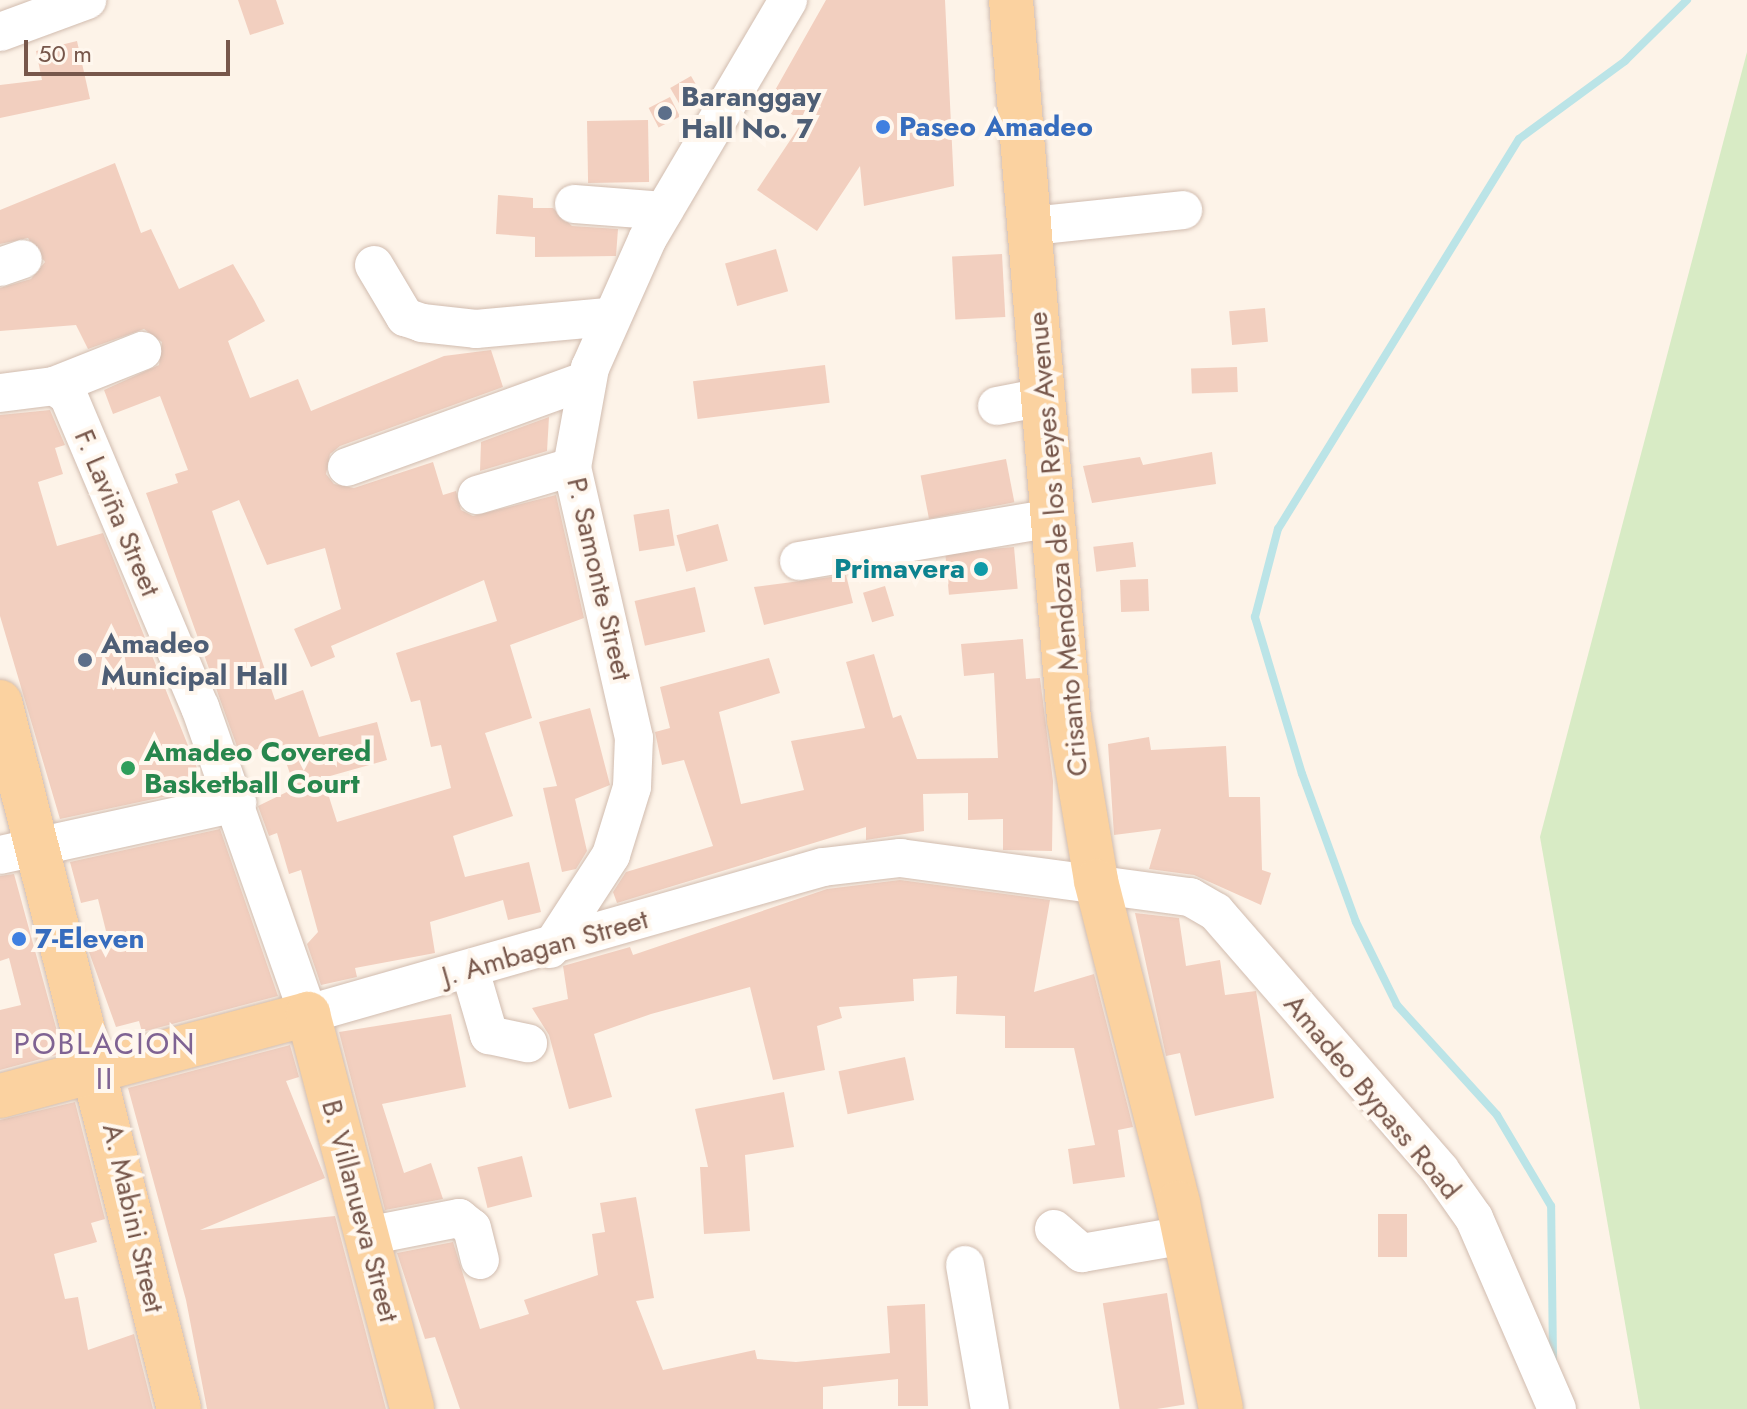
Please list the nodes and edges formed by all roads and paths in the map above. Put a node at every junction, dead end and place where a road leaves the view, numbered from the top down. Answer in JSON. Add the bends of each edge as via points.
{"nodes":[{"id":1,"x":87,"y":0,"type":"edge"},
{"id":2,"x":788,"y":0,"type":"edge"},
{"id":3,"x":1011,"y":0,"type":"edge"},
{"id":4,"x":0,"y":32,"type":"edge"},
{"id":5,"x":574,"y":204,"type":"dead end"},
{"id":6,"x":1183,"y":210,"type":"dead end"},
{"id":7,"x":664,"y":211,"type":"junction"},
{"id":8,"x":1032,"y":226,"type":"junction"},
{"id":9,"x":374,"y":265,"type":"dead end"},
{"id":10,"x":607,"y":317,"type":"junction"},
{"id":11,"x":142,"y":351,"type":"dead end"},
{"id":12,"x":587,"y":380,"type":"junction"},
{"id":13,"x":54,"y":386,"type":"junction"},
{"id":14,"x":0,"y":393,"type":"edge"},
{"id":15,"x":1043,"y":397,"type":"junction"},
{"id":16,"x":997,"y":406,"type":"dead end"},
{"id":17,"x":347,"y":467,"type":"dead end"},
{"id":18,"x":572,"y":467,"type":"junction"},
{"id":19,"x":477,"y":495,"type":"dead end"},
{"id":20,"x":1053,"y":518,"type":"junction"},
{"id":21,"x":799,"y":561,"type":"dead end"},
{"id":22,"x":0,"y":702,"type":"edge"},
{"id":23,"x":237,"y":803,"type":"junction"},
{"id":24,"x":19,"y":851,"type":"edge"},
{"id":25,"x":1096,"y":881,"type":"junction"},
{"id":26,"x":550,"y":949,"type":"junction"},
{"id":27,"x":470,"y":970,"type":"junction"},
{"id":28,"x":308,"y":1014,"type":"junction"},
{"id":29,"x":528,"y":1043,"type":"dead end"},
{"id":30,"x":98,"y":1070,"type":"junction"},
{"id":31,"x":0,"y":1096,"type":"edge"},
{"id":32,"x":1054,"y":1229,"type":"dead end"},
{"id":33,"x":1185,"y":1235,"type":"junction"},
{"id":34,"x":367,"y":1236,"type":"junction"},
{"id":35,"x":480,"y":1260,"type":"dead end"},
{"id":36,"x":965,"y":1265,"type":"dead end"},
{"id":37,"x":179,"y":1409,"type":"edge"},
{"id":38,"x":412,"y":1409,"type":"edge"},
{"id":39,"x":990,"y":1409,"type":"edge"},
{"id":40,"x":1221,"y":1409,"type":"edge"},
{"id":41,"x":1557,"y":1409,"type":"edge"}],
"edges":[{"from":1,"to":4,"type":"street"},
{"from":2,"to":7,"type":"street","name":"P. Samonte Street"},
{"from":3,"to":8,"type":"main road","name":"Crisanto Mendoza de los Reyes Avenue"},
{"from":5,"to":7,"type":"street"},
{"from":6,"to":8,"type":"street"},
{"from":7,"to":10,"type":"street","name":"P. Samonte Street"},
{"from":8,"to":15,"type":"main road","name":"Crisanto Mendoza de los Reyes Avenue"},
{"from":9,"to":10,"type":"street","via":[[405,317],[422,323],[476,329]]},
{"from":10,"to":12,"type":"street","name":"P. Samonte Street"},
{"from":11,"to":13,"type":"street"},
{"from":12,"to":17,"type":"street"},
{"from":12,"to":18,"type":"street","name":"P. Samonte Street"},
{"from":13,"to":14,"type":"street"},
{"from":13,"to":23,"type":"street","name":"F. Laviña Street","via":[[68,395]]},
{"from":15,"to":16,"type":"street"},
{"from":15,"to":20,"type":"main road","name":"Crisanto Mendoza de los Reyes Avenue"},
{"from":18,"to":19,"type":"street"},
{"from":18,"to":26,"type":"street","name":"P. Samonte Street","via":[[634,750],[632,787],[611,855]]},
{"from":20,"to":21,"type":"street"},
{"from":20,"to":25,"type":"main road","name":"Crisanto Mendoza de los Reyes Avenue","via":[[1069,719]]},
{"from":22,"to":24,"type":"main road","name":"A. Mabini Street"},
{"from":23,"to":24,"type":"street"},
{"from":23,"to":28,"type":"street","name":"F. Laviña Street"},
{"from":24,"to":30,"type":"main road","name":"A. Mabini Street"},
{"from":25,"to":26,"type":"street","name":"J. Ambagan Street","via":[[900,858],[823,867]]},
{"from":25,"to":33,"type":"main road","name":"Crisanto Mendoza de los Reyes Avenue"},
{"from":25,"to":41,"type":"street","name":"Amadeo Bypass Road","via":[[1158,888],[1216,912],[1440,1170],[1474,1218]]},
{"from":26,"to":27,"type":"street","name":"J. Ambagan Street"},
{"from":27,"to":28,"type":"street","name":"J. Ambagan Street"},
{"from":27,"to":29,"type":"street","via":[[489,1035]]},
{"from":28,"to":30,"type":"main road","name":"J. Ambagan Street"},
{"from":28,"to":34,"type":"main road","name":"B. Villanueva Street"},
{"from":30,"to":31,"type":"main road","name":"J. Ambagan Street"},
{"from":30,"to":37,"type":"main road","name":"A. Mabini Street"},
{"from":32,"to":33,"type":"street","via":[[1082,1253]]},
{"from":33,"to":40,"type":"main road","name":"Crisanto Mendoza de los Reyes Avenue"},
{"from":34,"to":35,"type":"street","via":[[459,1218],[472,1228]]},
{"from":34,"to":38,"type":"main road","name":"B. Villanueva Street"},
{"from":36,"to":39,"type":"street"}]}
